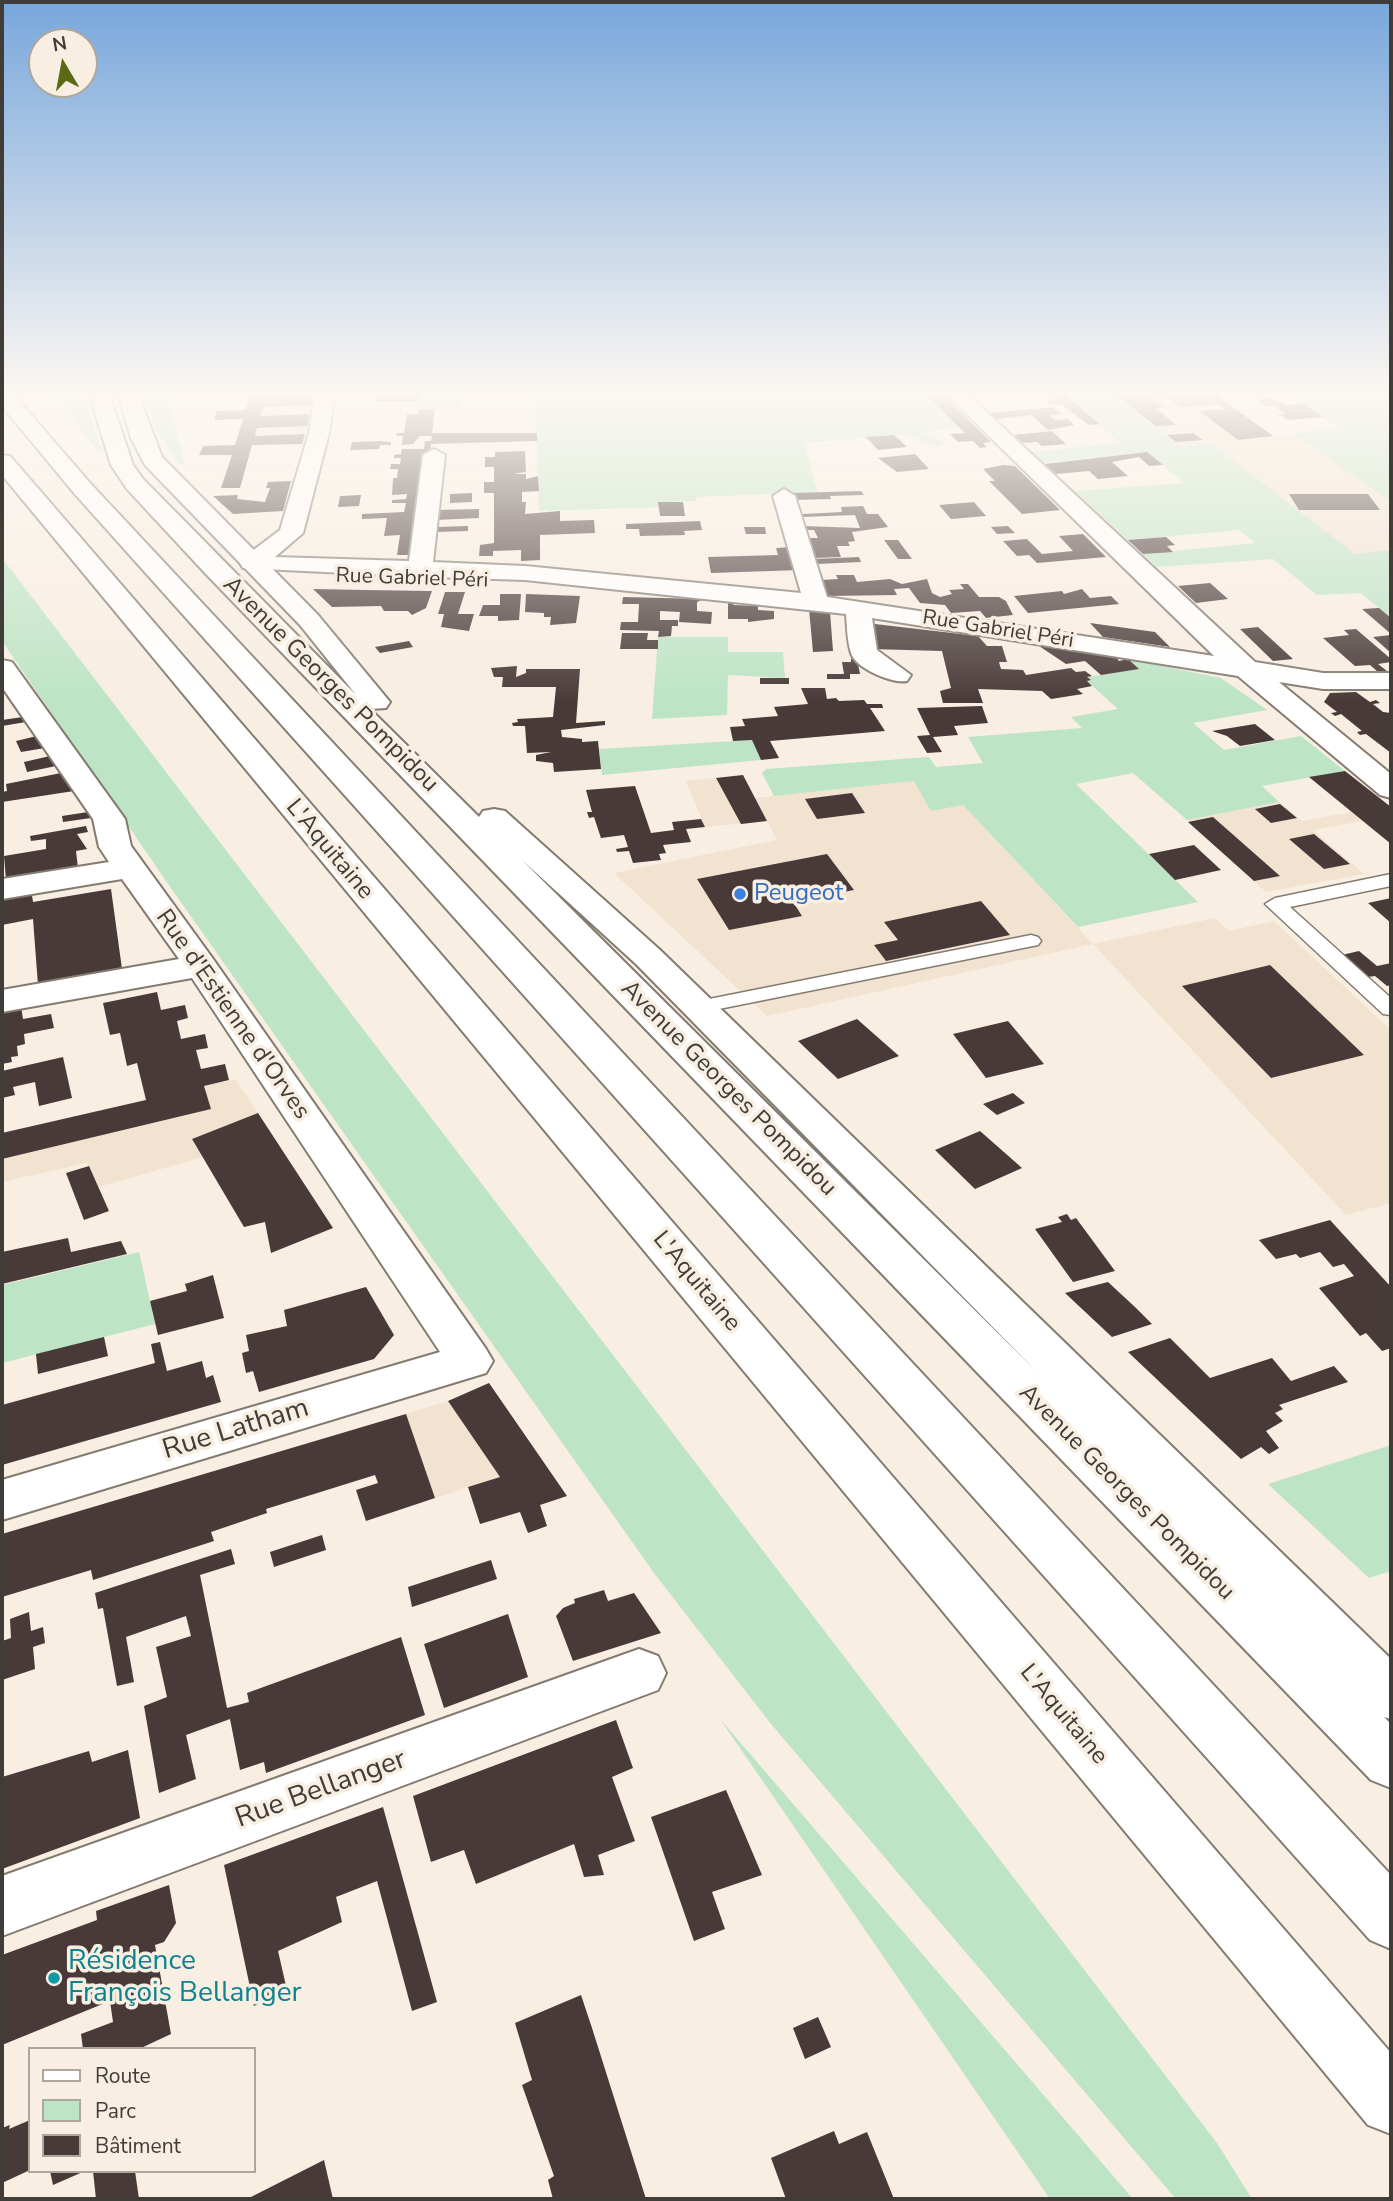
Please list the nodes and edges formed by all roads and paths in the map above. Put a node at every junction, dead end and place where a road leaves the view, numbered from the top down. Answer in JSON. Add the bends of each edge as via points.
{"nodes":[{"id":1,"x":784,"y":496,"type":"dead end"},
{"id":2,"x":77,"y":497,"type":"edge"},
{"id":3,"x":85,"y":497,"type":"edge"},
{"id":4,"x":147,"y":497,"type":"edge"},
{"id":5,"x":185,"y":497,"type":"edge"},
{"id":6,"x":301,"y":497,"type":"edge"},
{"id":7,"x":429,"y":497,"type":"edge"},
{"id":8,"x":1064,"y":497,"type":"edge"},
{"id":9,"x":290,"y":533,"type":"junction"},
{"id":10,"x":241,"y":562,"type":"junction"},
{"id":11,"x":420,"y":574,"type":"junction"},
{"id":12,"x":816,"y":603,"type":"junction"},
{"id":13,"x":858,"y":608,"type":"junction"},
{"id":14,"x":1246,"y":670,"type":"junction"},
{"id":15,"x":4,"y":673,"type":"edge"},
{"id":16,"x":897,"y":675,"type":"dead end"},
{"id":17,"x":1391,"y":681,"type":"edge"},
{"id":18,"x":1391,"y":789,"type":"edge"},
{"id":19,"x":129,"y":868,"type":"junction"},
{"id":20,"x":1391,"y":880,"type":"edge"},
{"id":21,"x":2,"y":888,"type":"edge"},
{"id":22,"x":1031,"y":941,"type":"dead end"},
{"id":23,"x":201,"y":966,"type":"junction"},
{"id":24,"x":2,"y":1001,"type":"edge"},
{"id":25,"x":699,"y":1007,"type":"junction"},
{"id":26,"x":1391,"y":1009,"type":"edge"},
{"id":27,"x":470,"y":1361,"type":"joint"},
{"id":28,"x":2,"y":1500,"type":"edge"},
{"id":29,"x":639,"y":1673,"type":"dead end"},
{"id":30,"x":1391,"y":1695,"type":"edge"},
{"id":31,"x":1391,"y":1762,"type":"edge"},
{"id":32,"x":2,"y":1906,"type":"edge"},
{"id":33,"x":1391,"y":1919,"type":"edge"},
{"id":34,"x":1391,"y":2102,"type":"edge"}],
"edges":[{"from":1,"to":12,"type":"main road"},
{"from":2,"to":34,"type":"main road","name":"L'Aquitaine"},
{"from":3,"to":33,"type":"main road","name":"L'Aquitaine"},
{"from":4,"to":10,"type":"main road","name":"Avenue Georges Pompidou"},
{"from":5,"to":10,"type":"main road","name":"Avenue Georges Pompidou"},
{"from":6,"to":9,"type":"main road"},
{"from":7,"to":11,"type":"main road"},
{"from":8,"to":14,"type":"main road"},
{"from":9,"to":10,"type":"main road"},
{"from":9,"to":10,"type":"main road","via":[[254,539]]},
{"from":10,"to":11,"type":"main road","name":"Rue Gabriel Péri"},
{"from":10,"to":25,"type":"main road","name":"Avenue Georges Pompidou","via":[[333,647],[401,730],[452,780]]},
{"from":10,"to":31,"type":"main road","name":"Avenue Georges Pompidou"},
{"from":11,"to":12,"type":"main road","name":"Rue Gabriel Péri","via":[[603,582]]},
{"from":12,"to":13,"type":"main road","name":"Rue Gabriel Péri"},
{"from":13,"to":14,"type":"main road","name":"Rue Gabriel Péri"},
{"from":13,"to":16,"type":"main road","via":[[864,654]]},
{"from":14,"to":17,"type":"main road","name":"Rue Gabriel Péri","via":[[1323,681]]},
{"from":14,"to":18,"type":"main road"},
{"from":15,"to":19,"type":"main road","name":"Rue d'Estienne d'Orves","via":[[109,819],[112,840]]},
{"from":19,"to":21,"type":"main road"},
{"from":19,"to":23,"type":"main road","name":"Rue d'Estienne d'Orves"},
{"from":20,"to":26,"type":"lane","via":[[1275,904]]},
{"from":22,"to":25,"type":"lane"},
{"from":23,"to":24,"type":"main road"},
{"from":23,"to":27,"type":"main road","name":"Rue d'Estienne d'Orves"},
{"from":25,"to":30,"type":"main road","name":"Avenue Georges Pompidou"},
{"from":27,"to":28,"type":"main road","name":"Rue Latham"},
{"from":29,"to":32,"type":"main road","name":"Rue Bellanger"}]}
